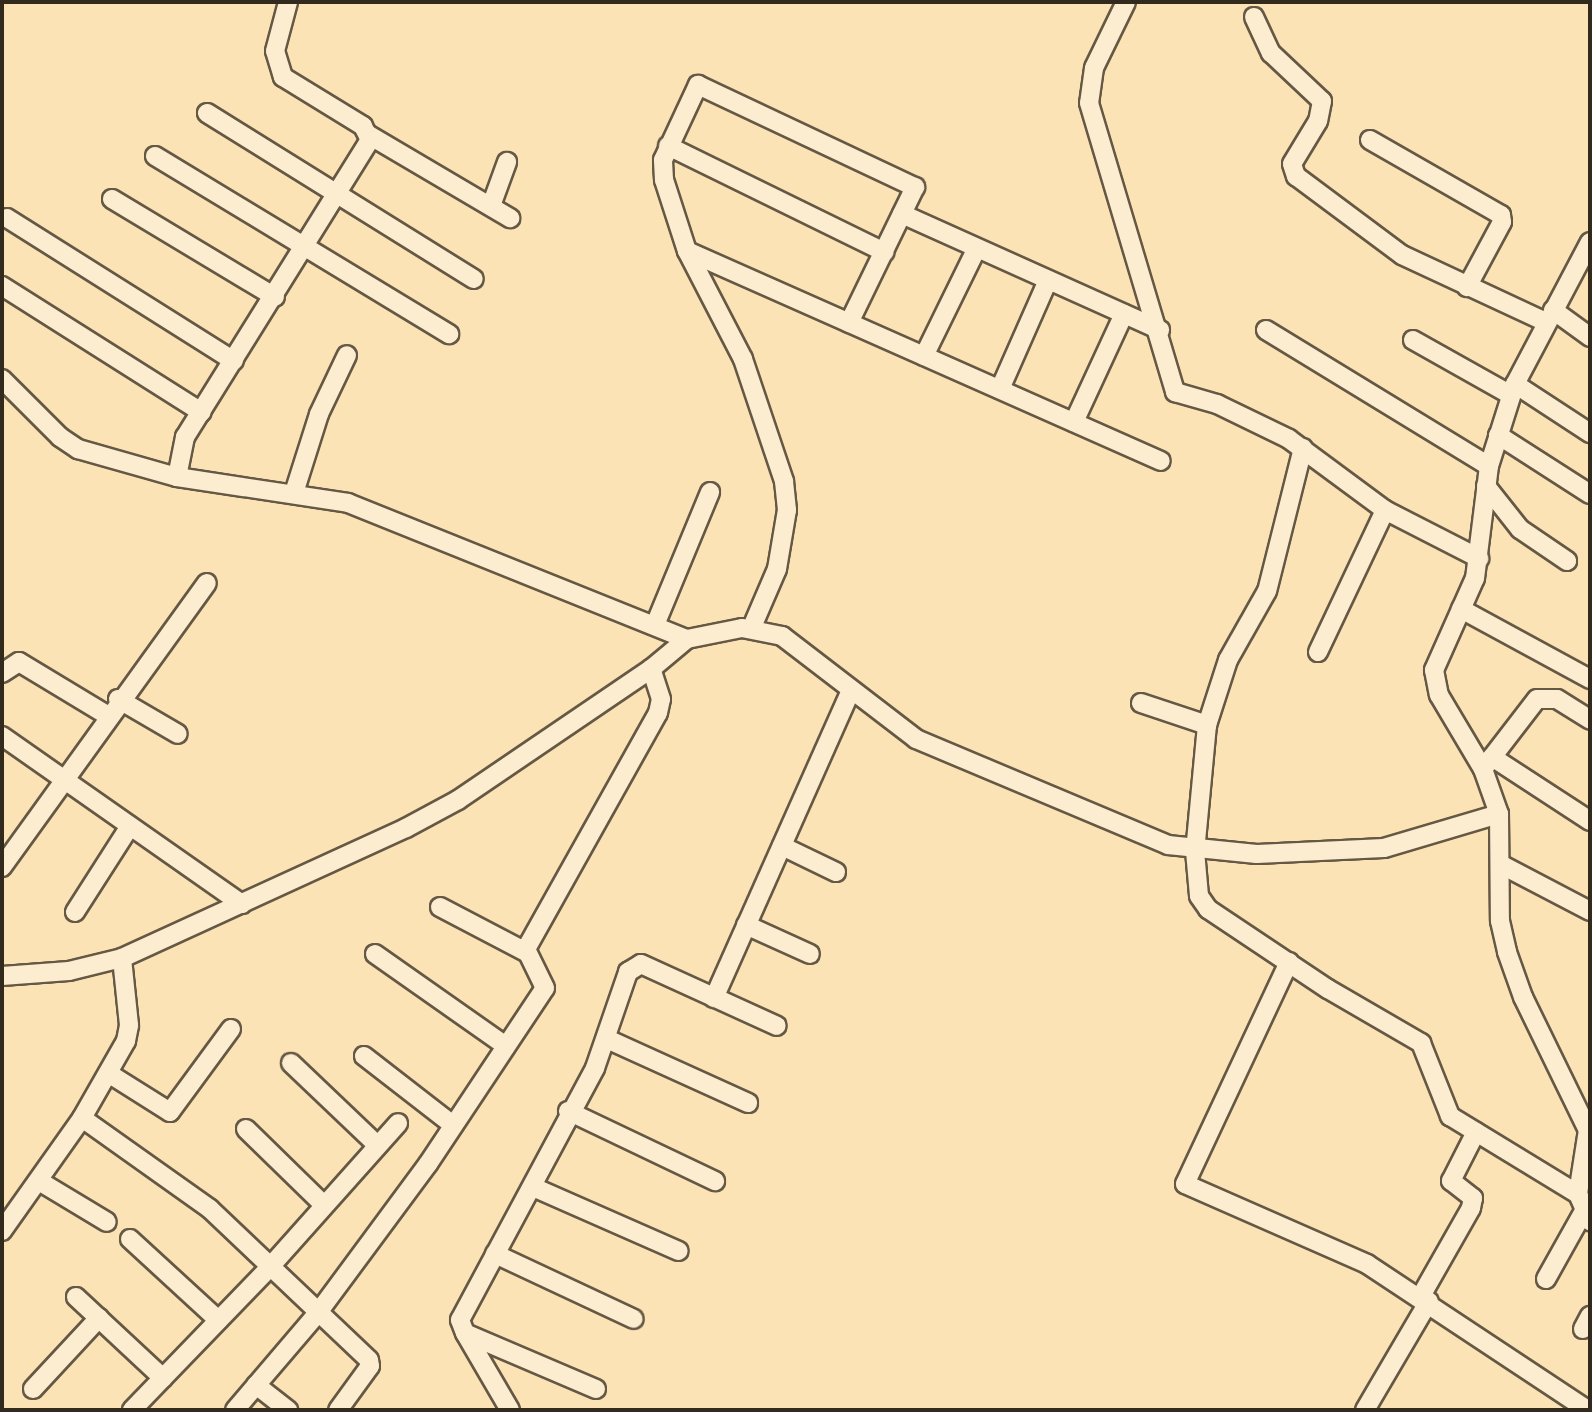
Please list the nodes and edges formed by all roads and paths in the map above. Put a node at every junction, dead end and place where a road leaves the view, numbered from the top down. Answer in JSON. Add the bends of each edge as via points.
{"nodes":[{"id":1,"x":288,"y":2,"type":"edge"},
{"id":2,"x":1126,"y":2,"type":"edge"},
{"id":3,"x":1254,"y":17,"type":"dead end"},
{"id":4,"x":207,"y":113,"type":"dead end"},
{"id":5,"x":369,"y":135,"type":"junction"},
{"id":6,"x":1370,"y":140,"type":"dead end"},
{"id":7,"x":668,"y":146,"type":"junction"},
{"id":8,"x":155,"y":156,"type":"dead end"},
{"id":9,"x":507,"y":162,"type":"dead end"},
{"id":10,"x":338,"y":197,"type":"junction"},
{"id":11,"x":112,"y":199,"type":"dead end"},
{"id":12,"x":491,"y":206,"type":"junction"},
{"id":13,"x":902,"y":214,"type":"junction"},
{"id":14,"x":7,"y":218,"type":"dead end"},
{"id":15,"x":510,"y":218,"type":"dead end"},
{"id":16,"x":1590,"y":242,"type":"edge"},
{"id":17,"x":977,"y":248,"type":"junction"},
{"id":18,"x":306,"y":249,"type":"junction"},
{"id":19,"x":687,"y":251,"type":"junction"},
{"id":20,"x":884,"y":252,"type":"junction"},
{"id":21,"x":474,"y":279,"type":"dead end"},
{"id":22,"x":1048,"y":280,"type":"junction"},
{"id":23,"x":2,"y":286,"type":"edge"},
{"id":24,"x":1467,"y":287,"type":"junction"},
{"id":25,"x":275,"y":297,"type":"junction"},
{"id":26,"x":1124,"y":314,"type":"junction"},
{"id":27,"x":1550,"y":316,"type":"junction"},
{"id":28,"x":849,"y":323,"type":"junction"},
{"id":29,"x":1160,"y":330,"type":"junction"},
{"id":30,"x":1266,"y":330,"type":"dead end"},
{"id":31,"x":449,"y":334,"type":"dead end"},
{"id":32,"x":1590,"y":337,"type":"edge"},
{"id":33,"x":1413,"y":340,"type":"dead end"},
{"id":34,"x":347,"y":355,"type":"dead end"},
{"id":35,"x":924,"y":356,"type":"junction"},
{"id":36,"x":234,"y":361,"type":"junction"},
{"id":37,"x":2,"y":379,"type":"edge"},
{"id":38,"x":1000,"y":389,"type":"junction"},
{"id":39,"x":1513,"y":389,"type":"junction"},
{"id":40,"x":201,"y":412,"type":"junction"},
{"id":41,"x":1074,"y":422,"type":"junction"},
{"id":42,"x":1590,"y":433,"type":"edge"},
{"id":43,"x":1498,"y":435,"type":"junction"},
{"id":44,"x":1303,"y":448,"type":"junction"},
{"id":45,"x":1161,"y":461,"type":"dead end"},
{"id":46,"x":1489,"y":466,"type":"junction"},
{"id":47,"x":177,"y":477,"type":"junction"},
{"id":48,"x":1486,"y":486,"type":"junction"},
{"id":49,"x":710,"y":492,"type":"dead end"},
{"id":50,"x":294,"y":493,"type":"junction"},
{"id":51,"x":1590,"y":494,"type":"edge"},
{"id":52,"x":1385,"y":510,"type":"junction"},
{"id":53,"x":1479,"y":558,"type":"junction"},
{"id":54,"x":1567,"y":561,"type":"dead end"},
{"id":55,"x":207,"y":583,"type":"dead end"},
{"id":56,"x":1461,"y":609,"type":"junction"},
{"id":57,"x":655,"y":625,"type":"junction"},
{"id":58,"x":752,"y":627,"type":"junction"},
{"id":59,"x":687,"y":639,"type":"junction"},
{"id":60,"x":1318,"y":652,"type":"dead end"},
{"id":61,"x":651,"y":669,"type":"junction"},
{"id":62,"x":2,"y":673,"type":"edge"},
{"id":63,"x":1590,"y":679,"type":"edge"},
{"id":64,"x":851,"y":690,"type":"junction"},
{"id":65,"x":118,"y":699,"type":"junction"},
{"id":66,"x":1141,"y":703,"type":"dead end"},
{"id":67,"x":107,"y":715,"type":"junction"},
{"id":68,"x":1590,"y":720,"type":"edge"},
{"id":69,"x":1207,"y":725,"type":"junction"},
{"id":70,"x":178,"y":734,"type":"dead end"},
{"id":71,"x":2,"y":736,"type":"edge"},
{"id":72,"x":1488,"y":763,"type":"junction"},
{"id":73,"x":60,"y":780,"type":"junction"},
{"id":74,"x":1499,"y":814,"type":"junction"},
{"id":75,"x":1590,"y":821,"type":"edge"},
{"id":76,"x":130,"y":826,"type":"junction"},
{"id":77,"x":782,"y":846,"type":"junction"},
{"id":78,"x":1195,"y":851,"type":"junction"},
{"id":79,"x":1502,"y":865,"type":"junction"},
{"id":80,"x":2,"y":867,"type":"edge"},
{"id":81,"x":836,"y":872,"type":"dead end"},
{"id":82,"x":242,"y":904,"type":"junction"},
{"id":83,"x":440,"y":907,"type":"dead end"},
{"id":84,"x":1590,"y":911,"type":"edge"},
{"id":85,"x":75,"y":912,"type":"dead end"},
{"id":86,"x":746,"y":925,"type":"junction"},
{"id":87,"x":526,"y":952,"type":"junction"},
{"id":88,"x":375,"y":954,"type":"dead end"},
{"id":89,"x":810,"y":954,"type":"dead end"},
{"id":90,"x":122,"y":958,"type":"junction"},
{"id":91,"x":1289,"y":962,"type":"junction"},
{"id":92,"x":2,"y":976,"type":"edge"},
{"id":93,"x":714,"y":998,"type":"junction"},
{"id":94,"x":777,"y":1026,"type":"dead end"},
{"id":95,"x":231,"y":1029,"type":"dead end"},
{"id":96,"x":607,"y":1039,"type":"junction"},
{"id":97,"x":506,"y":1046,"type":"junction"},
{"id":98,"x":364,"y":1056,"type":"dead end"},
{"id":99,"x":291,"y":1063,"type":"dead end"},
{"id":100,"x":108,"y":1073,"type":"junction"},
{"id":101,"x":748,"y":1103,"type":"dead end"},
{"id":102,"x":568,"y":1111,"type":"junction"},
{"id":103,"x":82,"y":1118,"type":"junction"},
{"id":104,"x":398,"y":1123,"type":"dead end"},
{"id":105,"x":453,"y":1125,"type":"junction"},
{"id":106,"x":246,"y":1129,"type":"dead end"},
{"id":107,"x":1589,"y":1131,"type":"edge"},
{"id":108,"x":1476,"y":1132,"type":"junction"},
{"id":109,"x":377,"y":1145,"type":"junction"},
{"id":110,"x":39,"y":1181,"type":"junction"},
{"id":111,"x":715,"y":1181,"type":"dead end"},
{"id":112,"x":533,"y":1187,"type":"junction"},
{"id":113,"x":324,"y":1205,"type":"junction"},
{"id":114,"x":1584,"y":1209,"type":"edge"},
{"id":115,"x":107,"y":1222,"type":"dead end"},
{"id":116,"x":2,"y":1231,"type":"edge"},
{"id":117,"x":130,"y":1239,"type":"dead end"},
{"id":118,"x":679,"y":1251,"type":"dead end"},
{"id":119,"x":495,"y":1254,"type":"junction"},
{"id":120,"x":269,"y":1268,"type":"junction"},
{"id":121,"x":1546,"y":1279,"type":"dead end"},
{"id":122,"x":76,"y":1297,"type":"dead end"},
{"id":123,"x":1425,"y":1299,"type":"junction"},
{"id":124,"x":317,"y":1314,"type":"junction"},
{"id":125,"x":99,"y":1318,"type":"junction"},
{"id":126,"x":634,"y":1319,"type":"dead end"},
{"id":127,"x":218,"y":1320,"type":"junction"},
{"id":128,"x":465,"y":1333,"type":"junction"},
{"id":129,"x":163,"y":1378,"type":"junction"},
{"id":130,"x":256,"y":1385,"type":"junction"},
{"id":131,"x":33,"y":1389,"type":"dead end"},
{"id":132,"x":596,"y":1389,"type":"dead end"},
{"id":133,"x":132,"y":1410,"type":"edge"},
{"id":134,"x":235,"y":1410,"type":"edge"},
{"id":135,"x":288,"y":1410,"type":"edge"},
{"id":136,"x":338,"y":1410,"type":"edge"},
{"id":137,"x":510,"y":1410,"type":"edge"},
{"id":138,"x":1365,"y":1410,"type":"edge"},
{"id":139,"x":1588,"y":1410,"type":"edge"}],
"edges":[{"from":1,"to":5,"type":"street","via":[[275,51],[283,77]]},
{"from":2,"to":29,"type":"street","via":[[1094,68],[1089,103]]},
{"from":3,"to":24,"type":"street","via":[[1271,53],[1322,101],[1321,115],[1292,164],[1296,176],[1402,255]]},
{"from":4,"to":10,"type":"street"},
{"from":5,"to":10,"type":"street","via":[[369,145]]},
{"from":5,"to":12,"type":"street"},
{"from":6,"to":24,"type":"street","via":[[1501,215]]},
{"from":7,"to":13,"type":"street","via":[[698,85],[915,187]]},
{"from":7,"to":19,"type":"street","via":[[664,180]]},
{"from":7,"to":20,"type":"street"},
{"from":8,"to":18,"type":"street"},
{"from":9,"to":12,"type":"street"},
{"from":10,"to":18,"type":"street"},
{"from":10,"to":21,"type":"street"},
{"from":11,"to":25,"type":"street"},
{"from":12,"to":15,"type":"street"},
{"from":13,"to":17,"type":"street"},
{"from":13,"to":20,"type":"street"},
{"from":14,"to":36,"type":"street"},
{"from":16,"to":27,"type":"street"},
{"from":17,"to":22,"type":"street"},
{"from":17,"to":35,"type":"street"},
{"from":18,"to":25,"type":"street"},
{"from":18,"to":31,"type":"street"},
{"from":19,"to":28,"type":"street"},
{"from":19,"to":58,"type":"street","via":[[743,359],[784,481],[787,510],[777,569]]},
{"from":20,"to":28,"type":"street"},
{"from":22,"to":26,"type":"street"},
{"from":22,"to":38,"type":"street"},
{"from":23,"to":40,"type":"street"},
{"from":24,"to":27,"type":"street"},
{"from":25,"to":36,"type":"street"},
{"from":26,"to":29,"type":"street"},
{"from":26,"to":41,"type":"street"},
{"from":27,"to":32,"type":"street"},
{"from":27,"to":39,"type":"street"},
{"from":28,"to":35,"type":"street"},
{"from":29,"to":44,"type":"street","via":[[1177,393],[1217,404]]},
{"from":30,"to":46,"type":"street"},
{"from":33,"to":39,"type":"street"},
{"from":34,"to":50,"type":"street","via":[[319,414]]},
{"from":35,"to":38,"type":"street"},
{"from":36,"to":40,"type":"street"},
{"from":37,"to":47,"type":"street","via":[[68,444]]},
{"from":38,"to":41,"type":"street"},
{"from":39,"to":42,"type":"street"},
{"from":39,"to":43,"type":"street"},
{"from":40,"to":47,"type":"street","via":[[185,437]]},
{"from":41,"to":45,"type":"street"},
{"from":43,"to":46,"type":"street"},
{"from":43,"to":51,"type":"street"},
{"from":44,"to":52,"type":"street"},
{"from":44,"to":69,"type":"street","via":[[1267,591],[1228,660]]},
{"from":46,"to":48,"type":"street"},
{"from":47,"to":50,"type":"street"},
{"from":48,"to":53,"type":"street"},
{"from":48,"to":54,"type":"street","via":[[1520,529]]},
{"from":49,"to":57,"type":"street"},
{"from":50,"to":57,"type":"street","via":[[394,519]]},
{"from":52,"to":53,"type":"street"},
{"from":52,"to":60,"type":"street"},
{"from":53,"to":56,"type":"street"},
{"from":55,"to":65,"type":"street"},
{"from":56,"to":63,"type":"street"},
{"from":56,"to":72,"type":"street","via":[[1435,660],[1435,684]]},
{"from":57,"to":59,"type":"street"},
{"from":58,"to":59,"type":"street"},
{"from":58,"to":64,"type":"street","via":[[782,636]]},
{"from":59,"to":61,"type":"street"},
{"from":61,"to":82,"type":"street","via":[[458,800]]},
{"from":61,"to":87,"type":"street","via":[[661,699],[658,713]]},
{"from":62,"to":67,"type":"street","via":[[19,662]]},
{"from":64,"to":77,"type":"street"},
{"from":64,"to":78,"type":"street","via":[[916,739],[947,754],[1140,838]]},
{"from":65,"to":67,"type":"street"},
{"from":65,"to":70,"type":"street"},
{"from":66,"to":69,"type":"street"},
{"from":67,"to":73,"type":"street"},
{"from":68,"to":72,"type":"street","via":[[1557,699],[1537,699]]},
{"from":69,"to":78,"type":"street"},
{"from":71,"to":73,"type":"street"},
{"from":72,"to":74,"type":"street"},
{"from":72,"to":75,"type":"street"},
{"from":73,"to":76,"type":"street"},
{"from":73,"to":80,"type":"street"},
{"from":74,"to":78,"type":"street","via":[[1384,848]]},
{"from":74,"to":79,"type":"street"},
{"from":76,"to":82,"type":"street"},
{"from":76,"to":85,"type":"street"},
{"from":77,"to":81,"type":"street"},
{"from":77,"to":86,"type":"street"},
{"from":78,"to":91,"type":"street","via":[[1203,903]]},
{"from":79,"to":84,"type":"street"},
{"from":79,"to":107,"type":"street","via":[[1500,921],[1511,965]]},
{"from":82,"to":90,"type":"street"},
{"from":83,"to":87,"type":"street"},
{"from":86,"to":89,"type":"street"},
{"from":86,"to":93,"type":"street"},
{"from":87,"to":97,"type":"street","via":[[546,986]]},
{"from":88,"to":97,"type":"street"},
{"from":90,"to":92,"type":"street","via":[[69,971]]},
{"from":90,"to":100,"type":"street","via":[[129,1025]]},
{"from":91,"to":108,"type":"street","via":[[1425,1047],[1447,1111]]},
{"from":91,"to":123,"type":"street","via":[[1185,1184],[1344,1252]]},
{"from":93,"to":94,"type":"street"},
{"from":93,"to":96,"type":"street","via":[[633,965]]},
{"from":95,"to":100,"type":"street","via":[[170,1112]]},
{"from":96,"to":101,"type":"street"},
{"from":96,"to":102,"type":"street"},
{"from":97,"to":105,"type":"street"},
{"from":98,"to":105,"type":"street"},
{"from":99,"to":109,"type":"street"},
{"from":100,"to":103,"type":"street"},
{"from":102,"to":111,"type":"street"},
{"from":102,"to":112,"type":"street"},
{"from":103,"to":110,"type":"street"},
{"from":103,"to":120,"type":"street","via":[[199,1200]]},
{"from":104,"to":109,"type":"street"},
{"from":105,"to":124,"type":"street"},
{"from":106,"to":113,"type":"street"},
{"from":107,"to":114,"type":"street"},
{"from":108,"to":114,"type":"street"},
{"from":108,"to":123,"type":"street","via":[[1451,1181],[1473,1198],[1471,1208]]},
{"from":109,"to":113,"type":"street"},
{"from":110,"to":115,"type":"street"},
{"from":110,"to":116,"type":"street"},
{"from":112,"to":118,"type":"street"},
{"from":112,"to":119,"type":"street"},
{"from":113,"to":120,"type":"street"},
{"from":114,"to":121,"type":"street"},
{"from":117,"to":127,"type":"street"},
{"from":119,"to":126,"type":"street"},
{"from":119,"to":128,"type":"street","via":[[462,1311]]},
{"from":120,"to":124,"type":"street"},
{"from":120,"to":127,"type":"street"},
{"from":122,"to":125,"type":"street"},
{"from":123,"to":138,"type":"street"},
{"from":123,"to":139,"type":"street"},
{"from":124,"to":130,"type":"street"},
{"from":124,"to":136,"type":"street","via":[[370,1364]]},
{"from":125,"to":129,"type":"street"},
{"from":125,"to":131,"type":"street"},
{"from":127,"to":129,"type":"street"},
{"from":128,"to":132,"type":"street"},
{"from":128,"to":137,"type":"street"},
{"from":129,"to":133,"type":"street"},
{"from":130,"to":134,"type":"street"},
{"from":130,"to":135,"type":"street"}]}
